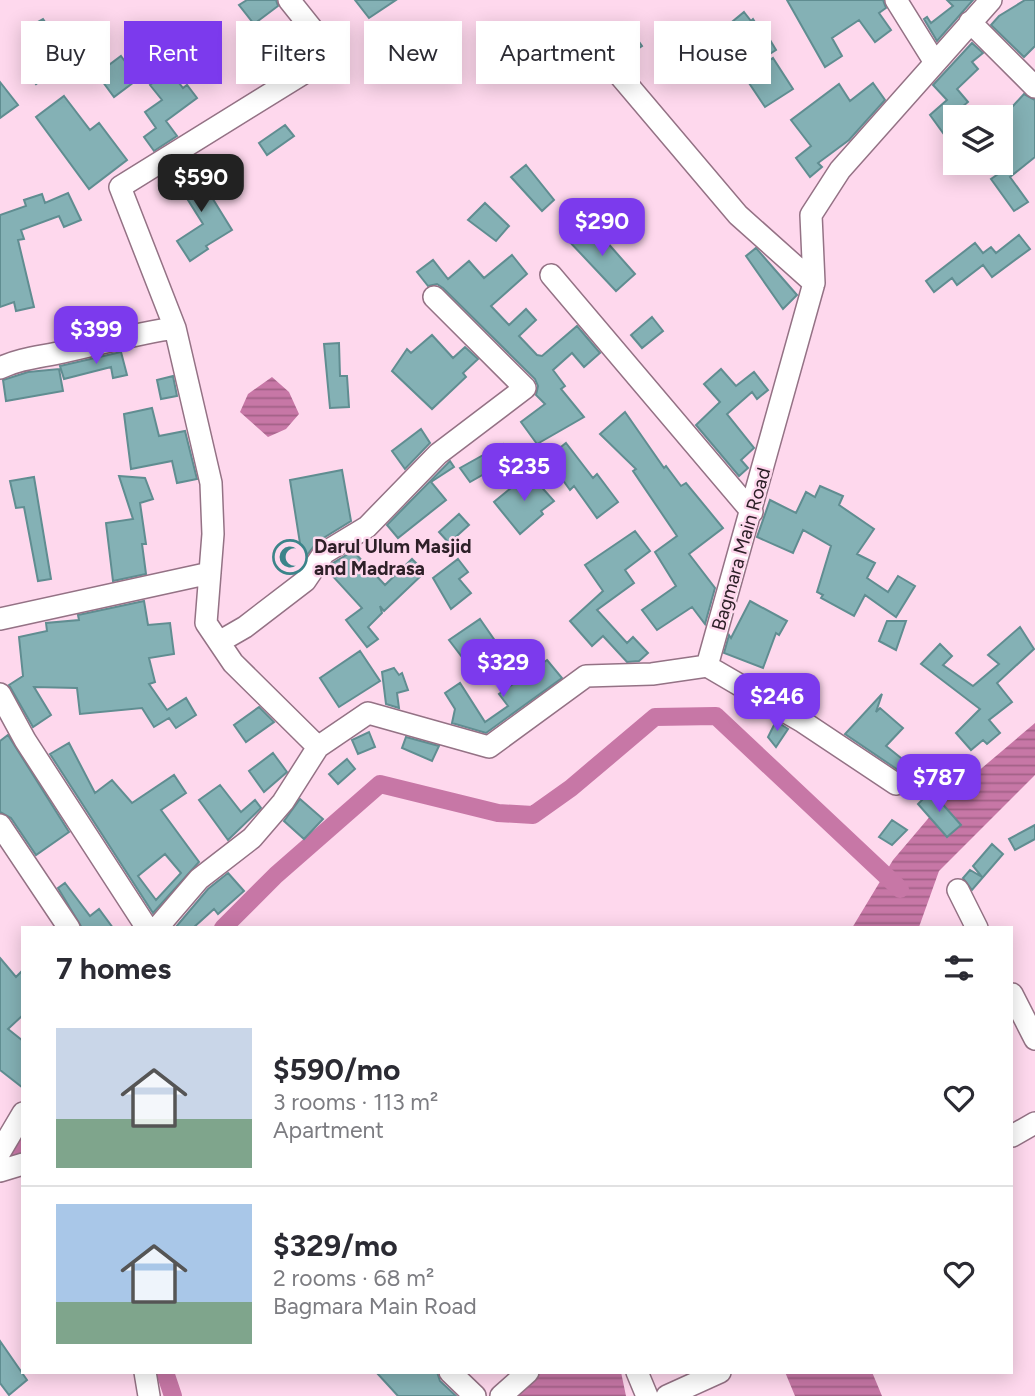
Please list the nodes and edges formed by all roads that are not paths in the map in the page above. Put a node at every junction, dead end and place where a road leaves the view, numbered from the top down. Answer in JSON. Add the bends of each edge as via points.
{"nodes":[{"id":1,"x":289,"y":0,"type":"edge"},
{"id":2,"x":896,"y":0,"type":"edge"},
{"id":3,"x":990,"y":0,"type":"edge"},
{"id":4,"x":970,"y":22,"type":"junction"},
{"id":5,"x":934,"y":61,"type":"junction"},
{"id":6,"x":627,"y":84,"type":"edge"},
{"id":7,"x":1035,"y":87,"type":"edge"},
{"id":8,"x":551,"y":275,"type":"dead end"},
{"id":9,"x":814,"y":283,"type":"junction"},
{"id":10,"x":434,"y":298,"type":"dead end"},
{"id":11,"x":175,"y":328,"type":"junction"},
{"id":12,"x":0,"y":368,"type":"edge"},
{"id":13,"x":752,"y":512,"type":"junction"},
{"id":14,"x":210,"y":573,"type":"junction"},
{"id":15,"x":0,"y":619,"type":"edge"},
{"id":16,"x":219,"y":642,"type":"junction"},
{"id":17,"x":707,"y":666,"type":"junction"},
{"id":18,"x":0,"y":694,"type":"edge"},
{"id":19,"x":318,"y":747,"type":"junction"},
{"id":20,"x":896,"y":784,"type":"dead end"},
{"id":21,"x":0,"y":825,"type":"edge"},
{"id":22,"x":958,"y":890,"type":"dead end"},
{"id":23,"x":68,"y":926,"type":"edge"},
{"id":24,"x":146,"y":926,"type":"edge"},
{"id":25,"x":159,"y":926,"type":"edge"},
{"id":26,"x":976,"y":926,"type":"edge"},
{"id":27,"x":1013,"y":996,"type":"edge"},
{"id":28,"x":1035,"y":1040,"type":"edge"},
{"id":29,"x":14,"y":1119,"type":"edge"},
{"id":30,"x":1035,"y":1123,"type":"edge"},
{"id":31,"x":1013,"y":1135,"type":"edge"},
{"id":32,"x":0,"y":1152,"type":"edge"},
{"id":33,"x":21,"y":1165,"type":"edge"},
{"id":34,"x":0,"y":1171,"type":"edge"},
{"id":35,"x":145,"y":1374,"type":"edge"},
{"id":36,"x":452,"y":1374,"type":"edge"},
{"id":37,"x":526,"y":1374,"type":"edge"},
{"id":38,"x":638,"y":1374,"type":"edge"},
{"id":39,"x":716,"y":1374,"type":"edge"},
{"id":40,"x":149,"y":1396,"type":"edge"},
{"id":41,"x":475,"y":1396,"type":"edge"},
{"id":42,"x":501,"y":1396,"type":"edge"},
{"id":43,"x":646,"y":1396,"type":"edge"},
{"id":44,"x":667,"y":1396,"type":"edge"}],
"edges":[{"from":1,"to":11,"type":"street","via":[[333,55],[120,187]]},
{"from":2,"to":5,"type":"street"},
{"from":3,"to":4,"type":"street","name":"Bagmara Main Road"},
{"from":4,"to":5,"type":"street","name":"Bagmara Main Road"},
{"from":4,"to":7,"type":"street"},
{"from":5,"to":9,"type":"street","name":"Bagmara Main Road","via":[[839,170],[811,215]]},
{"from":6,"to":9,"type":"street","via":[[738,215]]},
{"from":8,"to":13,"type":"street"},
{"from":9,"to":13,"type":"street","name":"Bagmara Main Road"},
{"from":10,"to":16,"type":"street","via":[[525,388],[438,454],[367,527],[324,553],[304,581]]},
{"from":11,"to":12,"type":"street","via":[[123,335],[16,360]]},
{"from":11,"to":14,"type":"street","via":[[211,483]]},
{"from":13,"to":17,"type":"street","name":"Bagmara Main Road"},
{"from":14,"to":15,"type":"street"},
{"from":14,"to":16,"type":"street","via":[[206,623]]},
{"from":16,"to":19,"type":"street","via":[[233,663]]},
{"from":17,"to":19,"type":"street","via":[[586,676],[489,747],[368,713]]},
{"from":17,"to":20,"type":"street"},
{"from":18,"to":24,"type":"street","via":[[24,740]]},
{"from":19,"to":25,"type":"street","via":[[283,802],[252,838],[199,879]]},
{"from":21,"to":23,"type":"street"},
{"from":22,"to":26,"type":"street"},
{"from":27,"to":28,"type":"street"},
{"from":29,"to":32,"type":"street"},
{"from":30,"to":31,"type":"street"},
{"from":33,"to":34,"type":"street"},
{"from":35,"to":40,"type":"street"},
{"from":36,"to":41,"type":"street"},
{"from":37,"to":42,"type":"street"},
{"from":38,"to":43,"type":"street"},
{"from":39,"to":44,"type":"street"}]}
